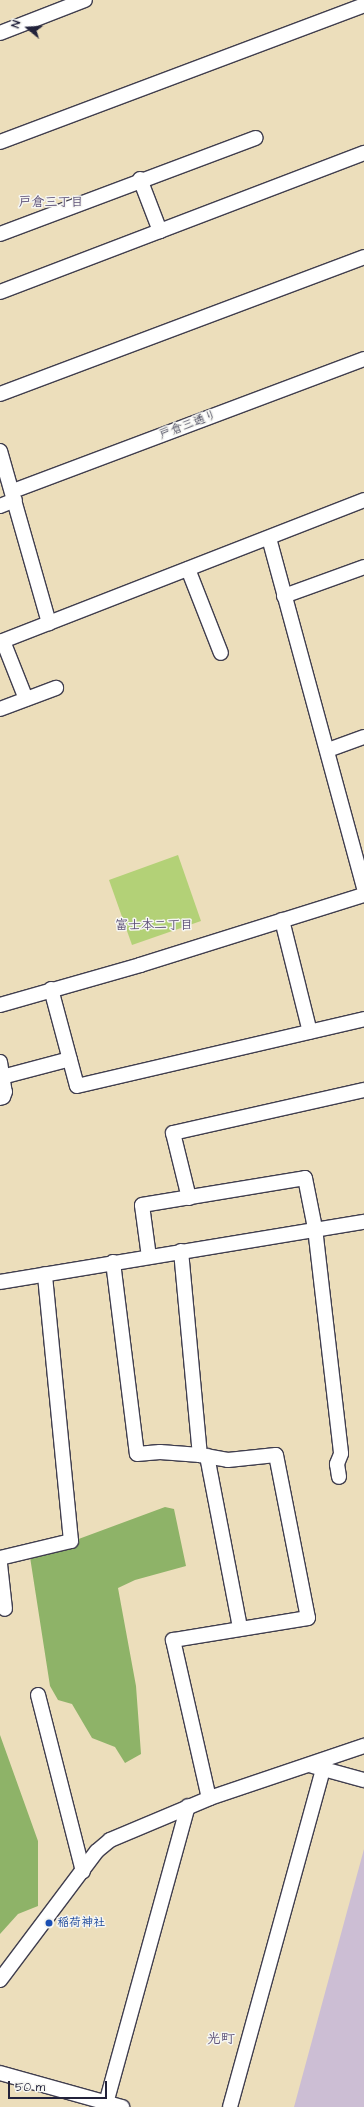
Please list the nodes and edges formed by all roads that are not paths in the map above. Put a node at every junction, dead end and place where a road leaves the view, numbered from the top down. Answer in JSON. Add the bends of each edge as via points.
{"nodes":[{"id":1,"x":85,"y":0,"type":"edge"},
{"id":2,"x":364,"y":5,"type":"edge"},
{"id":3,"x":0,"y":33,"type":"edge"},
{"id":4,"x":256,"y":138,"type":"dead end"},
{"id":5,"x":0,"y":142,"type":"edge"},
{"id":6,"x":364,"y":152,"type":"edge"},
{"id":7,"x":140,"y":179,"type":"junction"},
{"id":8,"x":160,"y":231,"type":"junction"},
{"id":9,"x":0,"y":234,"type":"edge"},
{"id":10,"x":364,"y":257,"type":"edge"},
{"id":11,"x":0,"y":292,"type":"edge"},
{"id":12,"x":364,"y":359,"type":"edge"},
{"id":13,"x":0,"y":394,"type":"edge"},
{"id":14,"x":0,"y":451,"type":"edge"},
{"id":15,"x":14,"y":496,"type":"junction"},
{"id":16,"x":364,"y":500,"type":"edge"},
{"id":17,"x":0,"y":506,"type":"edge"},
{"id":18,"x":269,"y":538,"type":"junction"},
{"id":19,"x":364,"y":568,"type":"edge"},
{"id":20,"x":188,"y":569,"type":"junction"},
{"id":21,"x":284,"y":596,"type":"junction"},
{"id":22,"x":49,"y":623,"type":"junction"},
{"id":23,"x":1,"y":641,"type":"edge"},
{"id":24,"x":221,"y":653,"type":"dead end"},
{"id":25,"x":56,"y":688,"type":"dead end"},
{"id":26,"x":26,"y":699,"type":"junction"},
{"id":27,"x":0,"y":709,"type":"edge"},
{"id":28,"x":364,"y":738,"type":"edge"},
{"id":29,"x":328,"y":750,"type":"junction"},
{"id":30,"x":364,"y":888,"type":"edge"},
{"id":31,"x":364,"y":895,"type":"edge"},
{"id":32,"x":282,"y":920,"type":"junction"},
{"id":33,"x":51,"y":989,"type":"junction"},
{"id":34,"x":0,"y":1005,"type":"edge"},
{"id":35,"x":364,"y":1019,"type":"edge"},
{"id":36,"x":310,"y":1032,"type":"junction"},
{"id":37,"x":70,"y":1059,"type":"junction"},
{"id":38,"x":0,"y":1062,"type":"edge"},
{"id":39,"x":2,"y":1076,"type":"junction"},
{"id":40,"x":364,"y":1090,"type":"edge"},
{"id":41,"x":0,"y":1098,"type":"edge"},
{"id":42,"x":189,"y":1198,"type":"junction"},
{"id":43,"x":364,"y":1222,"type":"edge"},
{"id":44,"x":315,"y":1228,"type":"junction"},
{"id":45,"x":181,"y":1251,"type":"junction"},
{"id":46,"x":149,"y":1257,"type":"junction"},
{"id":47,"x":114,"y":1262,"type":"junction"},
{"id":48,"x":45,"y":1274,"type":"junction"},
{"id":49,"x":0,"y":1282,"type":"edge"},
{"id":50,"x":203,"y":1455,"type":"junction"},
{"id":51,"x":339,"y":1477,"type":"dead end"},
{"id":52,"x":0,"y":1558,"type":"edge"},
{"id":53,"x":0,"y":1564,"type":"edge"},
{"id":54,"x":5,"y":1609,"type":"dead end"},
{"id":55,"x":240,"y":1628,"type":"junction"},
{"id":56,"x":38,"y":1695,"type":"dead end"},
{"id":57,"x":364,"y":1746,"type":"edge"},
{"id":58,"x":307,"y":1764,"type":"junction"},
{"id":59,"x":323,"y":1768,"type":"junction"},
{"id":60,"x":364,"y":1780,"type":"edge"},
{"id":61,"x":209,"y":1798,"type":"junction"},
{"id":62,"x":188,"y":1806,"type":"junction"},
{"id":63,"x":82,"y":1871,"type":"junction"},
{"id":64,"x":0,"y":1980,"type":"edge"},
{"id":65,"x":0,"y":2073,"type":"edge"},
{"id":66,"x":105,"y":2105,"type":"edge"},
{"id":67,"x":122,"y":2107,"type":"edge"},
{"id":68,"x":230,"y":2107,"type":"edge"}],
"edges":[{"from":1,"to":3,"type":"street"},
{"from":2,"to":5,"type":"street"},
{"from":4,"to":7,"type":"street"},
{"from":6,"to":8,"type":"street"},
{"from":7,"to":8,"type":"street"},
{"from":7,"to":9,"type":"street"},
{"from":8,"to":11,"type":"street"},
{"from":10,"to":13,"type":"street"},
{"from":12,"to":15,"type":"street","name":"戸倉三通り"},
{"from":14,"to":15,"type":"street"},
{"from":15,"to":17,"type":"street","name":"戸倉三通り"},
{"from":15,"to":22,"type":"street"},
{"from":16,"to":18,"type":"street"},
{"from":18,"to":20,"type":"street"},
{"from":18,"to":21,"type":"street"},
{"from":19,"to":21,"type":"street"},
{"from":20,"to":22,"type":"street"},
{"from":20,"to":24,"type":"street"},
{"from":21,"to":29,"type":"street"},
{"from":22,"to":23,"type":"street"},
{"from":23,"to":26,"type":"street"},
{"from":25,"to":26,"type":"street"},
{"from":26,"to":27,"type":"street"},
{"from":28,"to":29,"type":"street"},
{"from":29,"to":30,"type":"street"},
{"from":31,"to":32,"type":"street"},
{"from":32,"to":33,"type":"street","via":[[140,965]]},
{"from":32,"to":36,"type":"street"},
{"from":33,"to":34,"type":"street"},
{"from":33,"to":37,"type":"street"},
{"from":35,"to":36,"type":"street"},
{"from":36,"to":37,"type":"street","via":[[77,1086]]},
{"from":37,"to":39,"type":"street"},
{"from":38,"to":39,"type":"street"},
{"from":39,"to":41,"type":"street","via":[[5,1092]]},
{"from":40,"to":42,"type":"street","via":[[173,1132]]},
{"from":42,"to":44,"type":"street","via":[[305,1178]]},
{"from":42,"to":46,"type":"street","via":[[142,1205]]},
{"from":43,"to":44,"type":"street"},
{"from":44,"to":45,"type":"street"},
{"from":44,"to":51,"type":"street","via":[[341,1454],[337,1464]]},
{"from":45,"to":46,"type":"street"},
{"from":45,"to":50,"type":"street"},
{"from":46,"to":47,"type":"street"},
{"from":47,"to":48,"type":"street"},
{"from":47,"to":50,"type":"street","via":[[137,1454],[160,1452]]},
{"from":48,"to":49,"type":"street"},
{"from":48,"to":52,"type":"street","via":[[71,1541]]},
{"from":50,"to":55,"type":"street"},
{"from":50,"to":55,"type":"street","via":[[228,1460],[276,1455],[308,1618]]},
{"from":53,"to":54,"type":"street"},
{"from":55,"to":61,"type":"street","via":[[173,1640]]},
{"from":56,"to":63,"type":"street"},
{"from":57,"to":58,"type":"street"},
{"from":58,"to":59,"type":"street"},
{"from":58,"to":61,"type":"street"},
{"from":59,"to":60,"type":"street"},
{"from":59,"to":68,"type":"street"},
{"from":61,"to":62,"type":"street"},
{"from":62,"to":63,"type":"street","via":[[110,1840],[97,1851]]},
{"from":62,"to":66,"type":"street"},
{"from":63,"to":64,"type":"street"},
{"from":65,"to":66,"type":"street"},
{"from":66,"to":67,"type":"street"}]}
